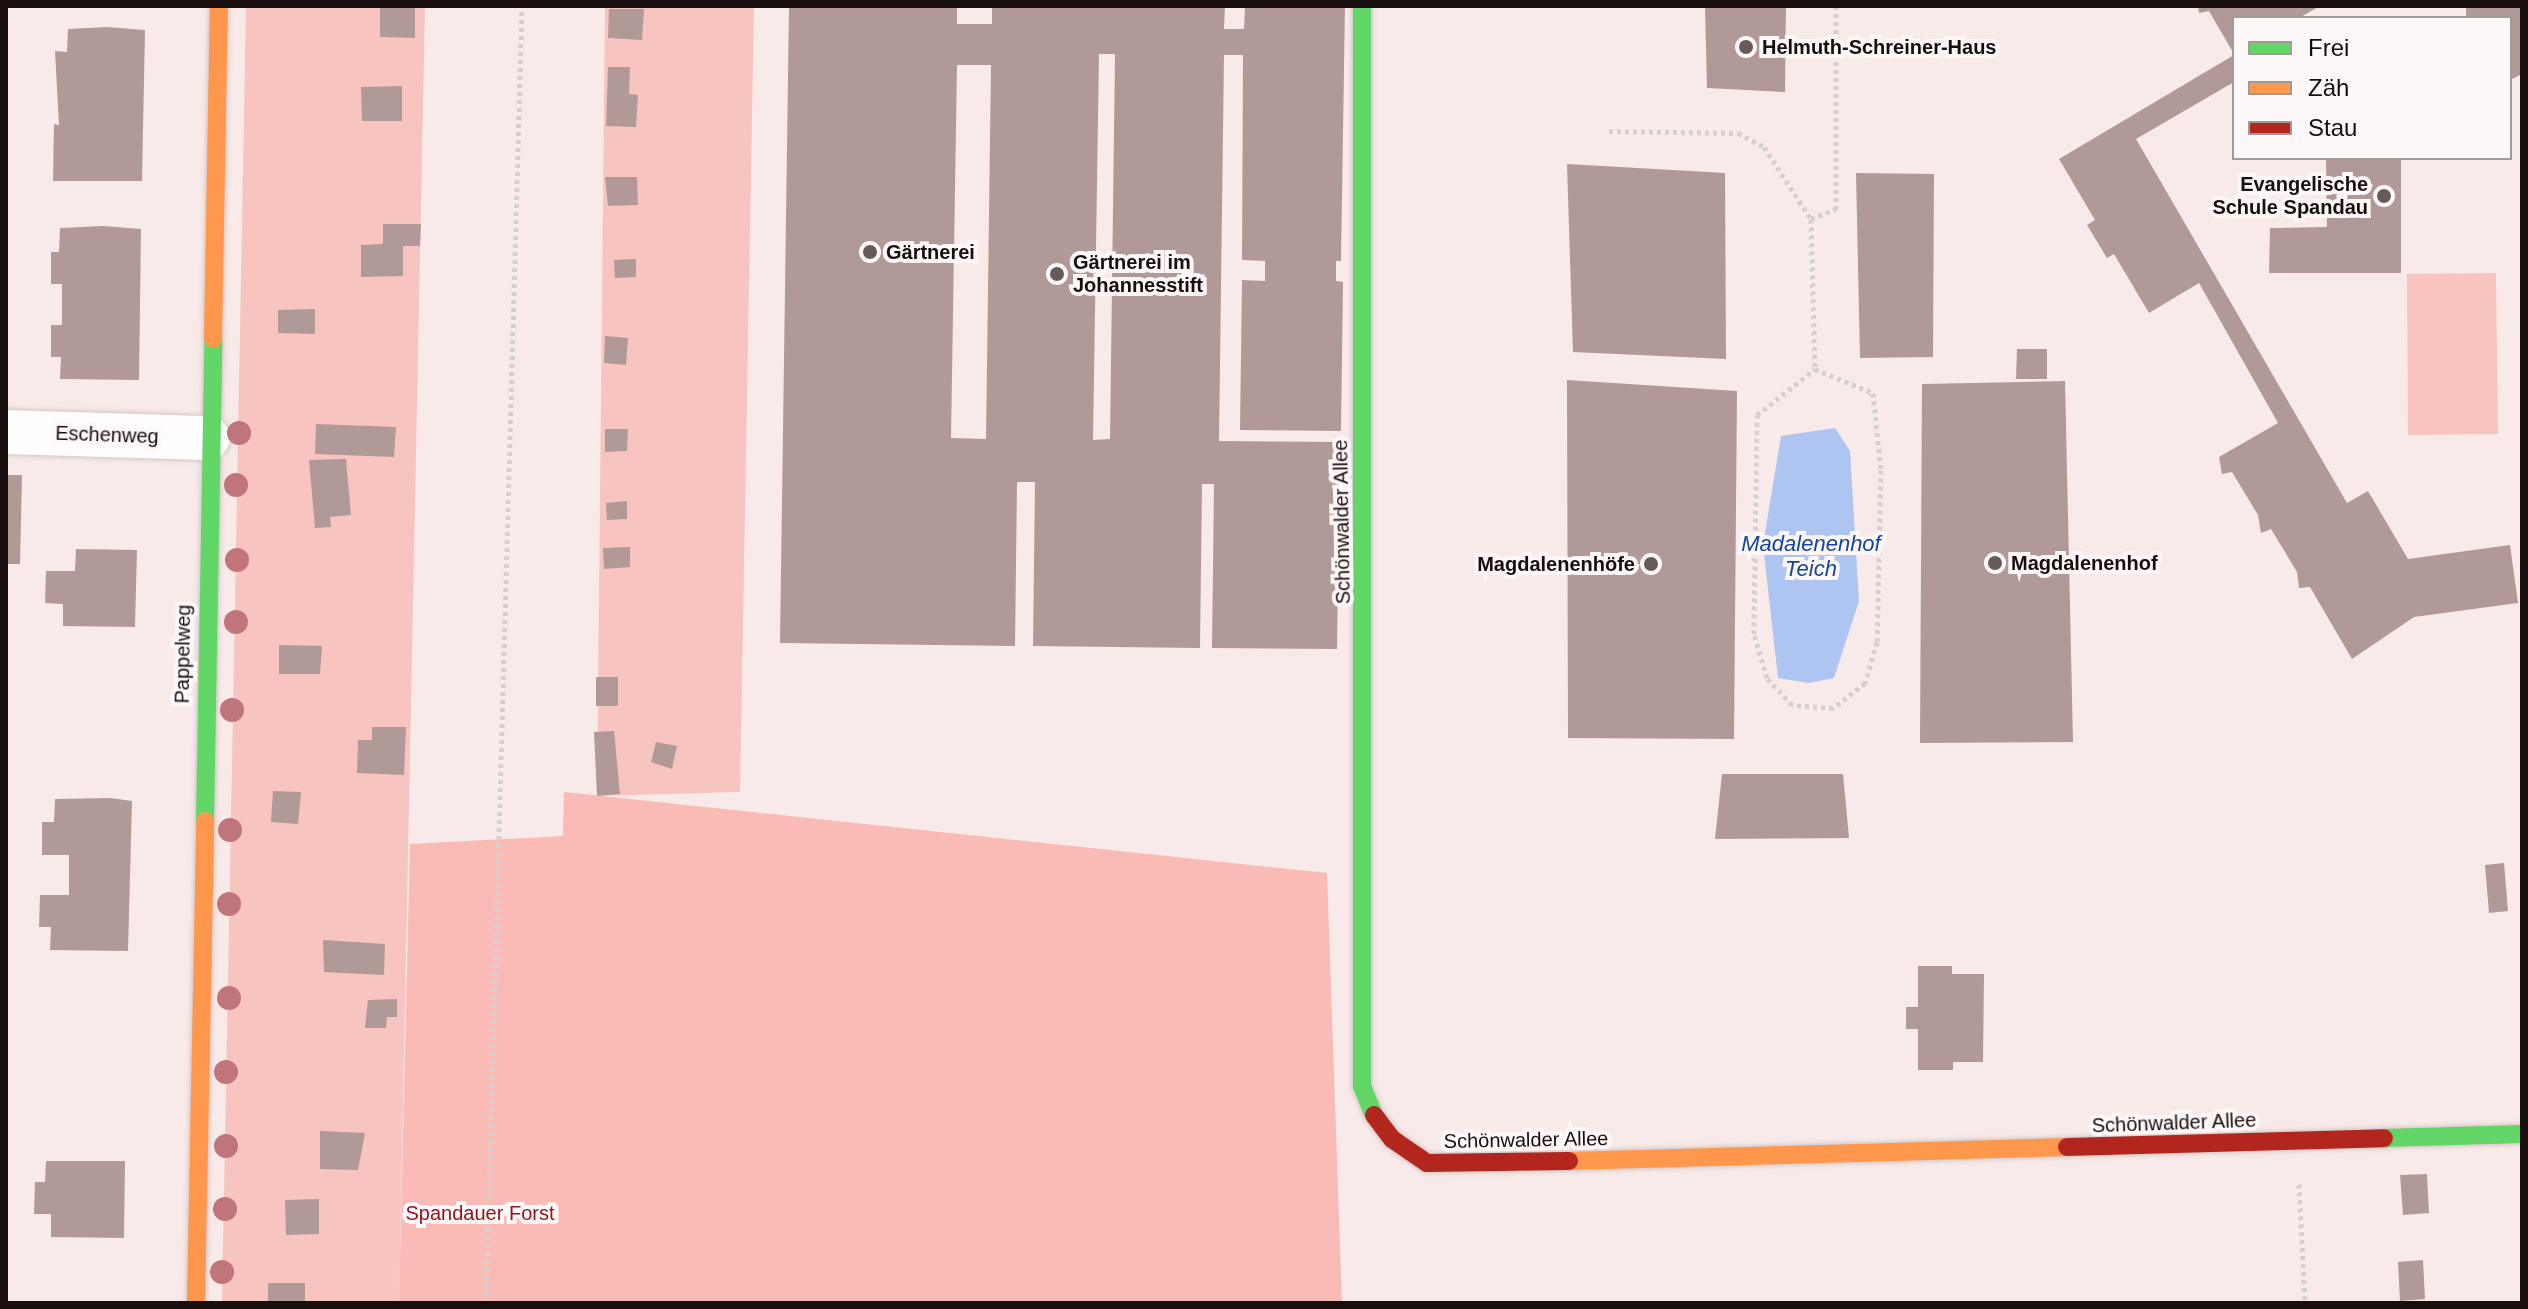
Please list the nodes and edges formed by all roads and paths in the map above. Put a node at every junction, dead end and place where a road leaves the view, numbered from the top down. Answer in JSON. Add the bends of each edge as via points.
{"nodes":[{"id":1,"x":219,"y":6,"type":"edge"},
{"id":2,"x":522,"y":6,"type":"edge"},
{"id":3,"x":1362,"y":6,"type":"edge"},
{"id":4,"x":1836,"y":6,"type":"edge"},
{"id":5,"x":1609,"y":131,"type":"dead end"},
{"id":6,"x":1811,"y":219,"type":"junction"},
{"id":7,"x":1815,"y":369,"type":"junction"},
{"id":8,"x":6,"y":432,"type":"edge"},
{"id":9,"x":208,"y":438,"type":"junction"},
{"id":10,"x":2522,"y":1134,"type":"edge"},
{"id":11,"x":2297,"y":1141,"type":"junction"},
{"id":12,"x":196,"y":1303,"type":"edge"},
{"id":13,"x":486,"y":1303,"type":"edge"},
{"id":14,"x":2305,"y":1303,"type":"edge"}],
"edges":[{"from":1,"to":9,"type":"street","name":"Pappelweg"},
{"from":2,"to":13,"type":"path"},
{"from":3,"to":11,"type":"street","name":"Schönwalder Allee","via":[[1362,1086],[1381,1126],[1427,1163]]},
{"from":4,"to":6,"type":"path","via":[[1836,209]]},
{"from":5,"to":6,"type":"path","via":[[1738,133],[1764,147]]},
{"from":6,"to":7,"type":"path"},
{"from":7,"to":7,"type":"path","via":[[1757,415],[1754,634],[1767,678],[1792,705],[1833,708],[1865,683],[1877,642],[1881,470],[1873,393]]},
{"from":8,"to":9,"type":"street","name":"Eschenweg"},
{"from":9,"to":12,"type":"street","name":"Pappelweg"},
{"from":10,"to":11,"type":"street","name":"Schönwalder Allee"},
{"from":11,"to":14,"type":"path"}]}
